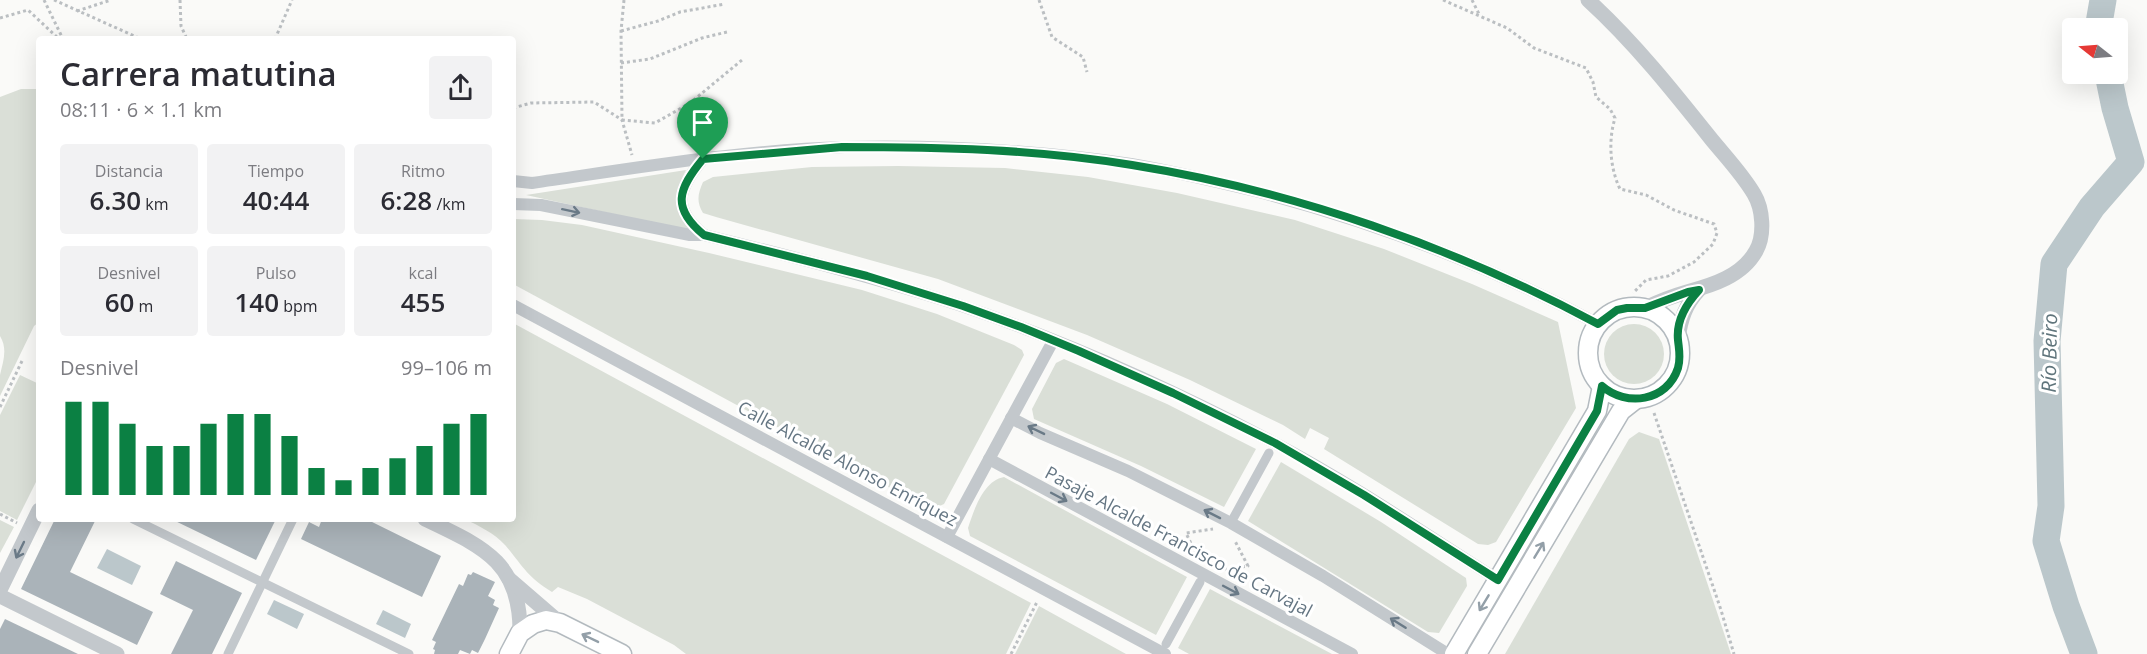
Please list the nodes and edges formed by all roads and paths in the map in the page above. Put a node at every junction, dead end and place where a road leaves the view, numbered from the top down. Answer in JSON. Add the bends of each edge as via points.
{"nodes":[{"id":1,"x":44,"y":0,"type":"edge"},
{"id":2,"x":54,"y":0,"type":"edge"},
{"id":3,"x":111,"y":0,"type":"edge"},
{"id":4,"x":180,"y":0,"type":"edge"},
{"id":5,"x":292,"y":0,"type":"edge"},
{"id":6,"x":624,"y":0,"type":"edge"},
{"id":7,"x":1039,"y":0,"type":"edge"},
{"id":8,"x":1443,"y":0,"type":"edge"},
{"id":9,"x":1472,"y":0,"type":"edge"},
{"id":10,"x":1588,"y":0,"type":"edge"},
{"id":11,"x":725,"y":4,"type":"dead end"},
{"id":12,"x":76,"y":11,"type":"junction"},
{"id":13,"x":1479,"y":16,"type":"junction"},
{"id":14,"x":0,"y":18,"type":"edge"},
{"id":15,"x":621,"y":30,"type":"junction"},
{"id":16,"x":727,"y":32,"type":"dead end"},
{"id":17,"x":58,"y":36,"type":"edge"},
{"id":18,"x":60,"y":36,"type":"edge"},
{"id":19,"x":134,"y":36,"type":"edge"},
{"id":20,"x":186,"y":36,"type":"edge"},
{"id":21,"x":276,"y":36,"type":"edge"},
{"id":22,"x":742,"y":60,"type":"dead end"},
{"id":23,"x":621,"y":63,"type":"junction"},
{"id":24,"x":1087,"y":72,"type":"dead end"},
{"id":25,"x":516,"y":107,"type":"edge"},
{"id":26,"x":622,"y":120,"type":"junction"},
{"id":27,"x":703,"y":159,"type":"junction"},
{"id":28,"x":633,"y":160,"type":"dead end"},
{"id":29,"x":516,"y":181,"type":"edge"},
{"id":30,"x":532,"y":183,"type":"junction"},
{"id":31,"x":516,"y":189,"type":"edge"},
{"id":32,"x":516,"y":204,"type":"edge"},
{"id":33,"x":704,"y":235,"type":"junction"},
{"id":34,"x":1699,"y":290,"type":"junction"},
{"id":35,"x":1633,"y":293,"type":"dead end"},
{"id":36,"x":516,"y":307,"type":"edge"},
{"id":37,"x":1645,"y":308,"type":"junction"},
{"id":38,"x":1598,"y":324,"type":"junction"},
{"id":39,"x":1678,"y":338,"type":"junction"},
{"id":40,"x":1053,"y":341,"type":"junction"},
{"id":41,"x":22,"y":361,"type":"dead end"},
{"id":42,"x":1602,"y":386,"type":"junction"},
{"id":43,"x":1635,"y":400,"type":"junction"},
{"id":44,"x":0,"y":407,"type":"edge"},
{"id":45,"x":1654,"y":413,"type":"dead end"},
{"id":46,"x":1011,"y":418,"type":"junction"},
{"id":47,"x":1269,"y":453,"type":"dead end"},
{"id":48,"x":989,"y":459,"type":"junction"},
{"id":49,"x":0,"y":514,"type":"edge"},
{"id":50,"x":36,"y":516,"type":"edge"},
{"id":51,"x":1234,"y":517,"type":"dead end"},
{"id":52,"x":139,"y":522,"type":"edge"},
{"id":53,"x":292,"y":522,"type":"edge"},
{"id":54,"x":431,"y":522,"type":"edge"},
{"id":55,"x":19,"y":524,"type":"dead end"},
{"id":56,"x":1216,"y":529,"type":"dead end"},
{"id":57,"x":947,"y":537,"type":"junction"},
{"id":58,"x":1233,"y":538,"type":"dead end"},
{"id":59,"x":1199,"y":561,"type":"dead end"},
{"id":60,"x":1216,"y":570,"type":"dead end"},
{"id":61,"x":509,"y":579,"type":"junction"},
{"id":62,"x":1498,"y":580,"type":"junction"},
{"id":63,"x":1200,"y":582,"type":"dead end"},
{"id":64,"x":263,"y":583,"type":"junction"},
{"id":65,"x":0,"y":590,"type":"edge"},
{"id":66,"x":0,"y":596,"type":"edge"},
{"id":67,"x":1037,"y":602,"type":"dead end"},
{"id":68,"x":560,"y":623,"type":"junction"},
{"id":69,"x":520,"y":633,"type":"junction"},
{"id":70,"x":1165,"y":649,"type":"edge"},
{"id":71,"x":117,"y":654,"type":"edge"},
{"id":72,"x":228,"y":654,"type":"edge"},
{"id":73,"x":409,"y":654,"type":"edge"},
{"id":74,"x":509,"y":654,"type":"edge"},
{"id":75,"x":622,"y":654,"type":"edge"},
{"id":76,"x":1011,"y":654,"type":"edge"},
{"id":77,"x":1352,"y":654,"type":"edge"},
{"id":78,"x":1448,"y":654,"type":"edge"},
{"id":79,"x":1454,"y":654,"type":"edge"},
{"id":80,"x":1477,"y":654,"type":"edge"},
{"id":81,"x":1734,"y":654,"type":"edge"}],
"edges":[{"from":1,"to":18,"type":"path"},
{"from":2,"to":12,"type":"path"},
{"from":3,"to":12,"type":"path"},
{"from":4,"to":20,"type":"path","via":[[181,26]]},
{"from":5,"to":21,"type":"path"},
{"from":6,"to":15,"type":"path"},
{"from":7,"to":24,"type":"path","via":[[1052,37],[1083,57]]},
{"from":8,"to":13,"type":"path"},
{"from":9,"to":13,"type":"path"},
{"from":10,"to":34,"type":"street","via":[[1619,29],[1689,110],[1755,195],[1763,224],[1757,250],[1727,278]]},
{"from":11,"to":15,"type":"path","via":[[680,12]]},
{"from":12,"to":19,"type":"path"},
{"from":13,"to":35,"type":"path","via":[[1507,28],[1534,48],[1586,68],[1596,97],[1615,118],[1611,155],[1620,189],[1646,195],[1714,224],[1718,233],[1713,244],[1694,262],[1668,276],[1646,280]]},
{"from":14,"to":17,"type":"path","via":[[28,10]]},
{"from":15,"to":23,"type":"path"},
{"from":16,"to":23,"type":"path","via":[[650,59]]},
{"from":22,"to":26,"type":"path","via":[[690,103],[655,123]]},
{"from":23,"to":26,"type":"path"},
{"from":25,"to":26,"type":"path","via":[[531,103],[594,102]]},
{"from":26,"to":28,"type":"path"},
{"from":27,"to":30,"type":"street"},
{"from":27,"to":33,"type":"street","via":[[683,187],[680,198],[692,225]]},
{"from":27,"to":38,"type":"street","via":[[831,148],[918,147],[1006,151],[1131,164],[1208,179],[1378,228],[1448,253]]},
{"from":29,"to":30,"type":"street"},
{"from":30,"to":31,"type":"street"},
{"from":32,"to":33,"type":"street","one_way":true,"via":[[541,205]]},
{"from":33,"to":40,"type":"street","via":[[867,276],[963,306]]},
{"from":34,"to":37,"type":"street"},
{"from":34,"to":39,"type":"street","via":[[1682,315]]},
{"from":36,"to":57,"type":"street","name":"Calle Alcalde Alonso Enríquez"},
{"from":37,"to":38,"type":"main road","via":[[1617,310]]},
{"from":37,"to":39,"type":"main road","via":[[1662,316]]},
{"from":38,"to":42,"type":"main road","via":[[1588,355],[1591,369]]},
{"from":39,"to":43,"type":"main road","via":[[1678,368],[1671,382],[1659,392]]},
{"from":40,"to":46,"type":"street"},
{"from":40,"to":62,"type":"street","via":[[1275,443]]},
{"from":41,"to":44,"type":"path"},
{"from":42,"to":43,"type":"main road","via":[[1620,398]]},
{"from":42,"to":62,"type":"main road","via":[[1597,411]]},
{"from":80,"to":43,"type":"main road","one_way":true,"via":[[1621,411]]},
{"from":45,"to":81,"type":"path"},
{"from":46,"to":48,"type":"street"},
{"from":78,"to":46,"type":"street","name":"Pasaje Alcalde Francisco de Carvajal","one_way":true,"via":[[1231,523]]},
{"from":47,"to":51,"type":"street"},
{"from":48,"to":57,"type":"street"},
{"from":48,"to":77,"type":"street","name":"Pasaje Alcalde Francisco de Carvajal","one_way":true},
{"from":49,"to":55,"type":"path"},
{"from":50,"to":65,"type":"street","one_way":true},
{"from":52,"to":64,"type":"street"},
{"from":53,"to":64,"type":"street"},
{"from":54,"to":61,"type":"street","via":[[479,545]]},
{"from":56,"to":59,"type":"path","via":[[1186,533]]},
{"from":57,"to":70,"type":"street","name":"Calle Alcalde Alonso Enríquez"},
{"from":58,"to":60,"type":"path","via":[[1248,566]]},
{"from":61,"to":68,"type":"street"},
{"from":61,"to":69,"type":"street","via":[[520,615]]},
{"from":62,"to":79,"type":"main road","one_way":true},
{"from":63,"to":70,"type":"street"},
{"from":64,"to":72,"type":"street"},
{"from":64,"to":73,"type":"street"},
{"from":66,"to":71,"type":"street"},
{"from":67,"to":76,"type":"path"},
{"from":68,"to":69,"type":"main road","via":[[546,620]]},
{"from":75,"to":68,"type":"main road","one_way":true},
{"from":69,"to":74,"type":"main road"}]}
